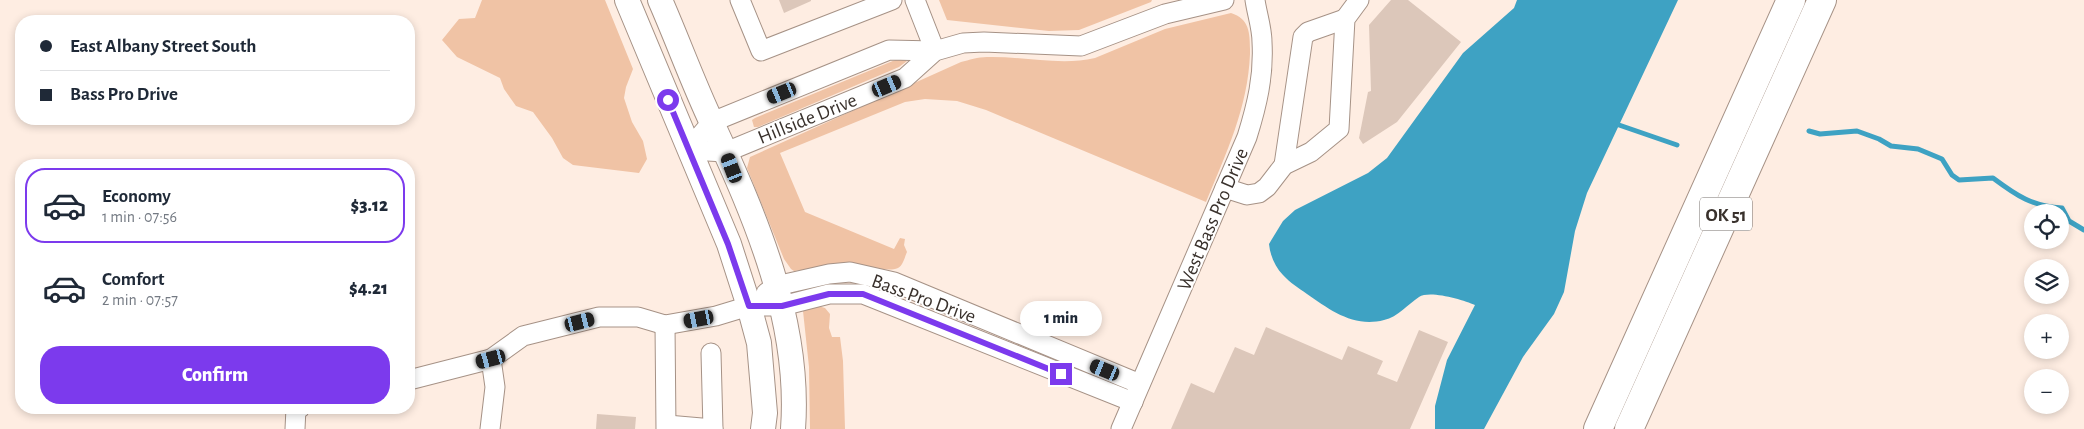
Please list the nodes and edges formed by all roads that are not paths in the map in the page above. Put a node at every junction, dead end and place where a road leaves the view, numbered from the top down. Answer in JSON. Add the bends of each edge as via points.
{"nodes":[{"id":1,"x":627,"y":0,"type":"edge"},
{"id":2,"x":660,"y":0,"type":"edge"},
{"id":3,"x":740,"y":0,"type":"edge"},
{"id":4,"x":892,"y":0,"type":"edge"},
{"id":5,"x":915,"y":0,"type":"edge"},
{"id":6,"x":1224,"y":0,"type":"edge"},
{"id":7,"x":1254,"y":0,"type":"edge"},
{"id":8,"x":1359,"y":0,"type":"edge"},
{"id":9,"x":1791,"y":0,"type":"edge"},
{"id":10,"x":1822,"y":0,"type":"edge"},
{"id":11,"x":865,"y":5,"type":"edge"},
{"id":12,"x":1345,"y":19,"type":"junction"},
{"id":13,"x":935,"y":50,"type":"junction"},
{"id":14,"x":712,"y":122,"type":"junction"},
{"id":15,"x":688,"y":150,"type":"junction"},
{"id":16,"x":726,"y":152,"type":"junction"},
{"id":17,"x":1284,"y":165,"type":"junction"},
{"id":18,"x":1225,"y":188,"type":"junction"},
{"id":19,"x":779,"y":296,"type":"junction"},
{"id":20,"x":749,"y":306,"type":"junction"},
{"id":21,"x":665,"y":325,"type":"junction"},
{"id":22,"x":712,"y":353,"type":"dead end"},
{"id":23,"x":491,"y":359,"type":"junction"},
{"id":24,"x":415,"y":378,"type":"edge"},
{"id":25,"x":1140,"y":384,"type":"junction"},
{"id":26,"x":1133,"y":402,"type":"junction"},
{"id":27,"x":296,"y":414,"type":"edge"},
{"id":28,"x":666,"y":427,"type":"edge"},
{"id":29,"x":295,"y":429,"type":"edge"},
{"id":30,"x":490,"y":429,"type":"edge"},
{"id":31,"x":713,"y":429,"type":"edge"},
{"id":32,"x":763,"y":429,"type":"edge"},
{"id":33,"x":793,"y":429,"type":"edge"},
{"id":34,"x":1122,"y":429,"type":"edge"},
{"id":35,"x":1598,"y":429,"type":"edge"},
{"id":36,"x":1629,"y":429,"type":"edge"}],
"edges":[{"from":1,"to":15,"type":"main road"},
{"from":2,"to":14,"type":"main road"},
{"from":3,"to":11,"type":"street","via":[[761,51]]},
{"from":4,"to":11,"type":"street"},
{"from":5,"to":13,"type":"street"},
{"from":6,"to":13,"type":"street","name":"Hillside Drive","via":[[1165,14],[1081,46],[984,42]]},
{"from":7,"to":18,"type":"street","name":"West Bass Pro Drive","via":[[1262,40],[1258,103]]},
{"from":8,"to":12,"type":"street"},
{"from":9,"to":35,"type":"highway","number":"OK 51"},
{"from":10,"to":36,"type":"highway","number":"OK 51"},
{"from":12,"to":17,"type":"street","via":[[1308,32],[1303,37]]},
{"from":12,"to":17,"type":"street","via":[[1339,129],[1311,152]]},
{"from":13,"to":14,"type":"street","name":"Hillside Drive","via":[[889,50]]},
{"from":13,"to":16,"type":"street","name":"Hillside Drive","via":[[905,78]]},
{"from":14,"to":15,"type":"street","name":"Hillside Drive"},
{"from":14,"to":16,"type":"main road"},
{"from":15,"to":16,"type":"street","name":"Hillside Drive"},
{"from":15,"to":20,"type":"main road","via":[[728,244]]},
{"from":16,"to":19,"type":"main road"},
{"from":17,"to":18,"type":"street","via":[[1259,193],[1248,196]]},
{"from":18,"to":25,"type":"street","name":"West Bass Pro Drive"},
{"from":19,"to":20,"type":"street","name":"Bass Pro Drive"},
{"from":19,"to":25,"type":"street","name":"Bass Pro Drive","via":[[829,274],[850,272],[894,282]]},
{"from":19,"to":26,"type":"street","name":"Bass Pro Drive","via":[[863,294]]},
{"from":19,"to":33,"type":"main road","via":[[791,351],[795,403]]},
{"from":20,"to":21,"type":"street","name":"Bass Pro Drive"},
{"from":20,"to":32,"type":"main road","via":[[759,343],[765,412]]},
{"from":21,"to":23,"type":"street","via":[[638,317],[599,317],[523,336]]},
{"from":21,"to":28,"type":"street"},
{"from":22,"to":31,"type":"street"},
{"from":23,"to":24,"type":"street"},
{"from":23,"to":30,"type":"street","via":[[495,387]]},
{"from":25,"to":26,"type":"street","name":"West Bass Pro Drive"},
{"from":26,"to":34,"type":"street","name":"West Bass Pro Drive"},
{"from":27,"to":29,"type":"street"},
{"from":28,"to":31,"type":"street"}]}
